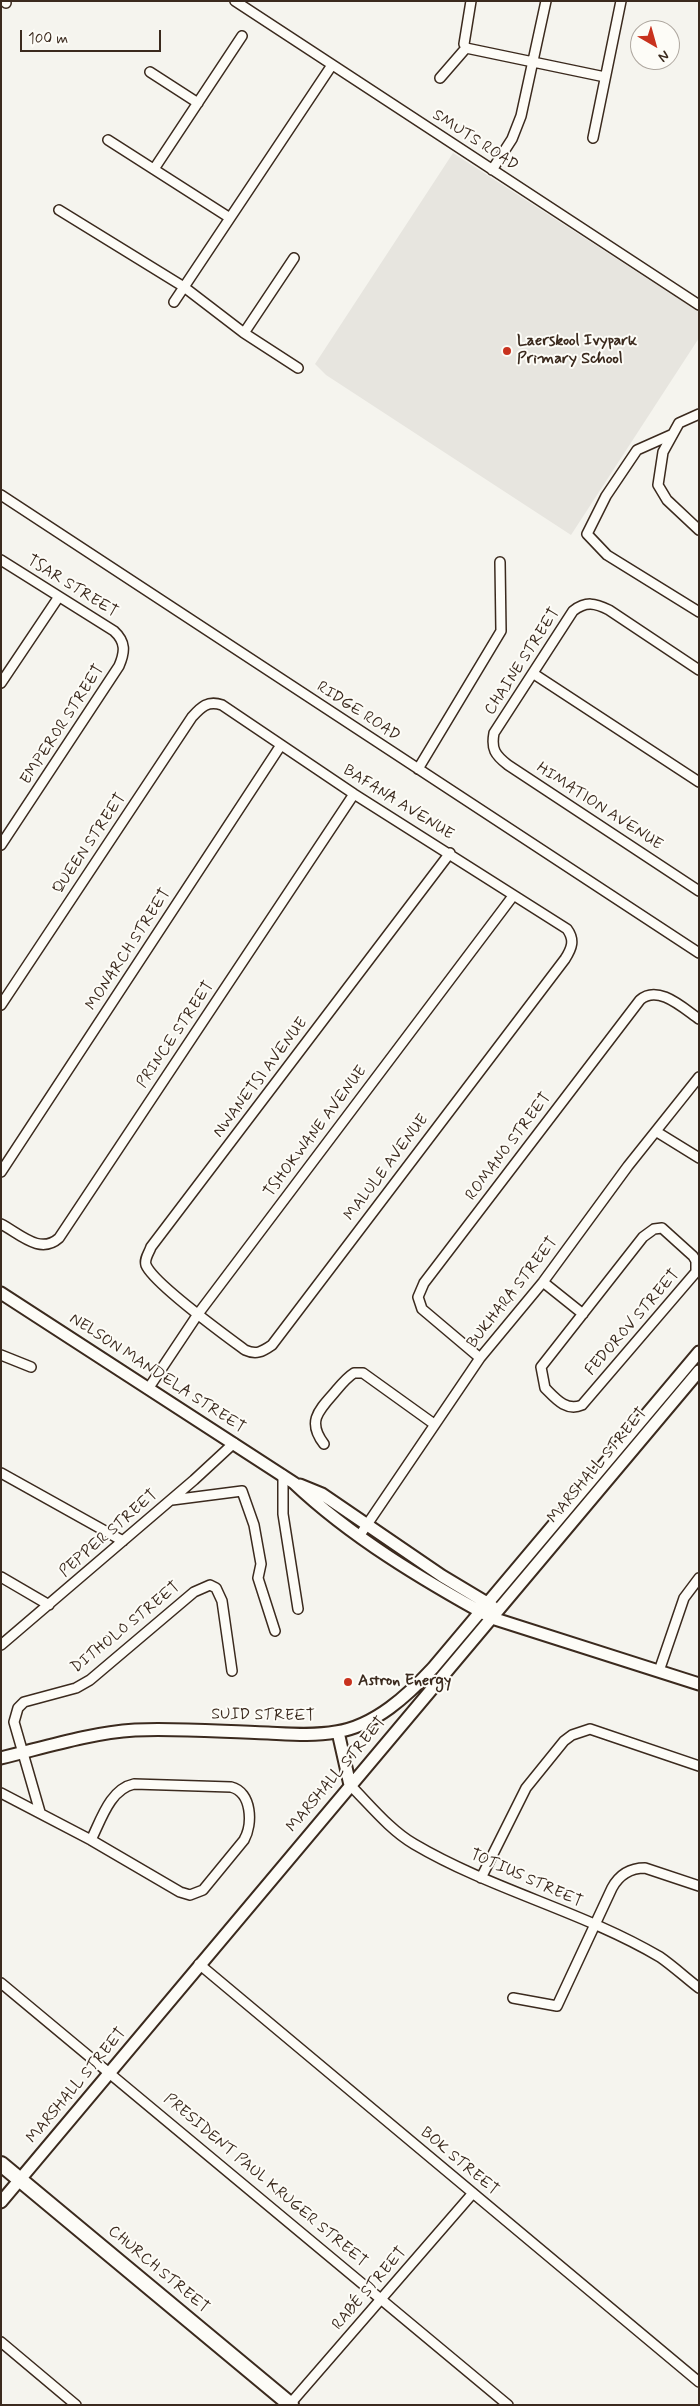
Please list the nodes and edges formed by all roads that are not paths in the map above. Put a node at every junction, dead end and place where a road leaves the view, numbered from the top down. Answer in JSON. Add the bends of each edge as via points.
{"nodes":[{"id":1,"x":235,"y":1,"type":"edge"},
{"id":2,"x":472,"y":1,"type":"edge"},
{"id":3,"x":546,"y":1,"type":"edge"},
{"id":4,"x":621,"y":1,"type":"edge"},
{"id":5,"x":242,"y":36,"type":"dead end"},
{"id":6,"x":466,"y":48,"type":"junction"},
{"id":7,"x":535,"y":62,"type":"junction"},
{"id":8,"x":332,"y":65,"type":"junction"},
{"id":9,"x":150,"y":72,"type":"dead end"},
{"id":10,"x":606,"y":77,"type":"junction"},
{"id":11,"x":440,"y":78,"type":"dead end"},
{"id":12,"x":198,"y":103,"type":"junction"},
{"id":13,"x":593,"y":138,"type":"dead end"},
{"id":14,"x":108,"y":140,"type":"dead end"},
{"id":15,"x":154,"y":169,"type":"junction"},
{"id":16,"x":492,"y":170,"type":"junction"},
{"id":17,"x":59,"y":210,"type":"dead end"},
{"id":18,"x":230,"y":218,"type":"junction"},
{"id":19,"x":294,"y":258,"type":"dead end"},
{"id":20,"x":184,"y":287,"type":"junction"},
{"id":21,"x":174,"y":302,"type":"dead end"},
{"id":22,"x":699,"y":305,"type":"edge"},
{"id":23,"x":244,"y":333,"type":"junction"},
{"id":24,"x":298,"y":368,"type":"dead end"},
{"id":25,"x":699,"y":414,"type":"edge"},
{"id":26,"x":673,"y":434,"type":"junction"},
{"id":27,"x":1,"y":495,"type":"edge"},
{"id":28,"x":699,"y":530,"type":"edge"},
{"id":29,"x":1,"y":560,"type":"edge"},
{"id":30,"x":500,"y":562,"type":"dead end"},
{"id":31,"x":58,"y":598,"type":"junction"},
{"id":32,"x":699,"y":612,"type":"edge"},
{"id":33,"x":124,"y":642,"type":"joint"},
{"id":34,"x":699,"y":670,"type":"edge"},
{"id":35,"x":534,"y":674,"type":"junction"},
{"id":36,"x":1,"y":683,"type":"edge"},
{"id":37,"x":207,"y":703,"type":"joint"},
{"id":38,"x":492,"y":742,"type":"joint"},
{"id":39,"x":281,"y":745,"type":"junction"},
{"id":40,"x":418,"y":769,"type":"junction"},
{"id":41,"x":699,"y":782,"type":"edge"},
{"id":42,"x":354,"y":794,"type":"junction"},
{"id":43,"x":1,"y":845,"type":"edge"},
{"id":44,"x":450,"y":853,"type":"junction"},
{"id":45,"x":699,"y":891,"type":"edge"},
{"id":46,"x":513,"y":896,"type":"junction"},
{"id":47,"x":571,"y":935,"type":"joint"},
{"id":48,"x":699,"y":953,"type":"edge"},
{"id":49,"x":1,"y":1005,"type":"edge"},
{"id":50,"x":699,"y":1019,"type":"edge"},
{"id":51,"x":699,"y":1077,"type":"edge"},
{"id":52,"x":657,"y":1132,"type":"junction"},
{"id":53,"x":699,"y":1158,"type":"edge"},
{"id":54,"x":1,"y":1172,"type":"edge"},
{"id":55,"x":1,"y":1224,"type":"edge"},
{"id":56,"x":543,"y":1282,"type":"junction"},
{"id":57,"x":1,"y":1293,"type":"edge"},
{"id":58,"x":198,"y":1314,"type":"junction"},
{"id":59,"x":583,"y":1314,"type":"junction"},
{"id":60,"x":699,"y":1352,"type":"edge"},
{"id":61,"x":1,"y":1354,"type":"edge"},
{"id":62,"x":480,"y":1358,"type":"junction"},
{"id":63,"x":31,"y":1367,"type":"dead end"},
{"id":64,"x":699,"y":1371,"type":"edge"},
{"id":65,"x":148,"y":1389,"type":"junction"},
{"id":66,"x":434,"y":1424,"type":"junction"},
{"id":67,"x":234,"y":1443,"type":"junction"},
{"id":68,"x":324,"y":1444,"type":"dead end"},
{"id":69,"x":1,"y":1472,"type":"edge"},
{"id":70,"x":283,"y":1475,"type":"junction"},
{"id":71,"x":294,"y":1483,"type":"junction"},
{"id":72,"x":172,"y":1500,"type":"junction"},
{"id":73,"x":367,"y":1524,"type":"junction"},
{"id":74,"x":360,"y":1535,"type":"junction"},
{"id":75,"x":123,"y":1541,"type":"junction"},
{"id":76,"x":413,"y":1556,"type":"junction"},
{"id":77,"x":406,"y":1566,"type":"junction"},
{"id":78,"x":1,"y":1577,"type":"edge"},
{"id":79,"x":699,"y":1578,"type":"edge"},
{"id":80,"x":694,"y":1589,"type":"edge"},
{"id":81,"x":49,"y":1605,"type":"junction"},
{"id":82,"x":483,"y":1606,"type":"junction"},
{"id":83,"x":298,"y":1609,"type":"dead end"},
{"id":84,"x":495,"y":1614,"type":"junction"},
{"id":85,"x":274,"y":1631,"type":"dead end"},
{"id":86,"x":1,"y":1645,"type":"edge"},
{"id":87,"x":232,"y":1671,"type":"dead end"},
{"id":88,"x":660,"y":1671,"type":"junction"},
{"id":89,"x":699,"y":1684,"type":"edge"},
{"id":90,"x":338,"y":1732,"type":"junction"},
{"id":91,"x":22,"y":1753,"type":"junction"},
{"id":92,"x":1,"y":1758,"type":"edge"},
{"id":93,"x":699,"y":1766,"type":"edge"},
{"id":94,"x":350,"y":1785,"type":"junction"},
{"id":95,"x":1,"y":1793,"type":"edge"},
{"id":96,"x":40,"y":1812,"type":"junction"},
{"id":97,"x":91,"y":1840,"type":"junction"},
{"id":98,"x":481,"y":1878,"type":"junction"},
{"id":99,"x":699,"y":1886,"type":"edge"},
{"id":100,"x":595,"y":1926,"type":"junction"},
{"id":101,"x":199,"y":1964,"type":"junction"},
{"id":102,"x":1,"y":1983,"type":"edge"},
{"id":103,"x":699,"y":1988,"type":"edge"},
{"id":104,"x":513,"y":1998,"type":"dead end"},
{"id":105,"x":111,"y":2072,"type":"junction"},
{"id":106,"x":1,"y":2164,"type":"edge"},
{"id":107,"x":20,"y":2179,"type":"junction"},
{"id":108,"x":472,"y":2193,"type":"junction"},
{"id":109,"x":1,"y":2202,"type":"edge"},
{"id":110,"x":382,"y":2299,"type":"junction"},
{"id":111,"x":1,"y":2342,"type":"edge"},
{"id":112,"x":699,"y":2382,"type":"edge"},
{"id":113,"x":76,"y":2405,"type":"edge"},
{"id":114,"x":291,"y":2405,"type":"edge"},
{"id":115,"x":508,"y":2405,"type":"edge"}],
"edges":[{"from":1,"to":8,"type":"street","name":"SMUTS ROAD"},
{"from":2,"to":6,"type":"street"},
{"from":3,"to":7,"type":"street"},
{"from":4,"to":10,"type":"street"},
{"from":5,"to":12,"type":"street"},
{"from":6,"to":7,"type":"street"},
{"from":6,"to":11,"type":"street"},
{"from":7,"to":10,"type":"street"},
{"from":7,"to":16,"type":"street","via":[[515,131]]},
{"from":8,"to":16,"type":"street","name":"SMUTS ROAD"},
{"from":8,"to":18,"type":"street"},
{"from":9,"to":12,"type":"street"},
{"from":10,"to":13,"type":"street"},
{"from":12,"to":15,"type":"street"},
{"from":14,"to":15,"type":"street"},
{"from":15,"to":18,"type":"street"},
{"from":16,"to":22,"type":"street","name":"SMUTS ROAD"},
{"from":17,"to":20,"type":"street"},
{"from":18,"to":20,"type":"street"},
{"from":19,"to":23,"type":"street"},
{"from":20,"to":21,"type":"street"},
{"from":20,"to":23,"type":"street"},
{"from":23,"to":24,"type":"street"},
{"from":25,"to":26,"type":"street","via":[[679,423]]},
{"from":26,"to":28,"type":"street","via":[[663,452],[658,485],[666,500]]},
{"from":26,"to":32,"type":"street","via":[[637,450],[606,496],[588,534],[607,555]]},
{"from":27,"to":40,"type":"street","name":"RIDGE ROAD"},
{"from":29,"to":31,"type":"street","name":"TSAR STREET"},
{"from":30,"to":40,"type":"street","via":[[501,631]]},
{"from":31,"to":33,"type":"street","name":"TSAR STREET","via":[[114,631]]},
{"from":31,"to":36,"type":"street"},
{"from":33,"to":43,"type":"street","name":"EMPEROR STREET","via":[[119,666]]},
{"from":34,"to":35,"type":"street","name":"CHAINE STREET","via":[[609,610],[597,604],[585,604],[573,611]]},
{"from":35,"to":38,"type":"street","name":"CHAINE STREET","via":[[494,733]]},
{"from":35,"to":41,"type":"street"},
{"from":37,"to":39,"type":"street","name":"BAFANA AVENUE","via":[[222,705]]},
{"from":37,"to":49,"type":"street","name":"QUEEN STREET","via":[[192,717]]},
{"from":38,"to":45,"type":"street","name":"HIMATION AVENUE","via":[[494,752],[508,764]]},
{"from":39,"to":42,"type":"street","name":"BAFANA AVENUE"},
{"from":39,"to":54,"type":"street","name":"MONARCH STREET"},
{"from":40,"to":48,"type":"street","name":"RIDGE ROAD"},
{"from":42,"to":44,"type":"street","name":"BAFANA AVENUE"},
{"from":42,"to":55,"type":"street","name":"PRINCE STREET","via":[[59,1238],[51,1245],[40,1246]]},
{"from":44,"to":46,"type":"street","name":"BAFANA AVENUE"},
{"from":44,"to":58,"type":"street","name":"NWANETSI AVENUE","via":[[148,1254],[146,1264],[156,1278]]},
{"from":46,"to":47,"type":"street","name":"BAFANA AVENUE","via":[[567,929]]},
{"from":46,"to":58,"type":"street","name":"TSHOKWANE AVENUE"},
{"from":47,"to":58,"type":"street","name":"MALULE AVENUE","via":[[573,943],[565,958],[272,1345],[254,1354]]},
{"from":50,"to":62,"type":"street","name":"ROMANO STREET","via":[[659,994],[640,1000],[424,1283],[418,1298],[422,1309]]},
{"from":51,"to":52,"type":"street","name":"BUKHARA STREET"},
{"from":52,"to":53,"type":"street"},
{"from":52,"to":56,"type":"street","name":"BUKHARA STREET","via":[[628,1166]]},
{"from":56,"to":59,"type":"street"},
{"from":56,"to":62,"type":"street","name":"BUKHARA STREET"},
{"from":57,"to":65,"type":"street","name":"NELSON MANDELA STREET"},
{"from":58,"to":65,"type":"street","name":"TSHOKWANE AVENUE"},
{"from":59,"to":59,"type":"street","name":"FEDOROV STREET","via":[[649,1231],[662,1228],[696,1261],[696,1272],[684,1287],[582,1405],[571,1408],[545,1388],[541,1367]]},
{"from":60,"to":82,"type":"street","name":"MARSHALL STREET"},
{"from":61,"to":63,"type":"street"},
{"from":62,"to":66,"type":"street","name":"BUKHARA STREET"},
{"from":64,"to":84,"type":"street","name":"MARSHALL STREET"},
{"from":65,"to":67,"type":"street","name":"NELSON MANDELA STREET"},
{"from":66,"to":68,"type":"street","via":[[363,1373],[354,1373],[322,1406],[315,1419],[315,1429]]},
{"from":66,"to":73,"type":"street","name":"BUKHARA STREET"},
{"from":67,"to":70,"type":"street","name":"NELSON MANDELA STREET"},
{"from":67,"to":72,"type":"street","name":"PEPPER STREET"},
{"from":69,"to":75,"type":"street"},
{"from":70,"to":71,"type":"street","name":"NELSON MANDELA STREET"},
{"from":70,"to":83,"type":"street","via":[[283,1514]]},
{"from":71,"to":73,"type":"street","name":"NELSON MANDELA STREET","via":[[322,1494]]},
{"from":71,"to":74,"type":"street","name":"NELSON MANDELA STREET","via":[[315,1503]]},
{"from":72,"to":75,"type":"street","name":"PEPPER STREET"},
{"from":72,"to":85,"type":"street","via":[[242,1491],[254,1524],[261,1564],[258,1578]]},
{"from":73,"to":74,"type":"street","name":"BUKHARA STREET"},
{"from":73,"to":76,"type":"street","name":"NELSON MANDELA STREET"},
{"from":74,"to":77,"type":"street","name":"NELSON MANDELA STREET"},
{"from":75,"to":81,"type":"street","name":"PEPPER STREET"},
{"from":76,"to":77,"type":"street"},
{"from":76,"to":82,"type":"street","name":"NELSON MANDELA STREET"},
{"from":77,"to":82,"type":"street","name":"NELSON MANDELA STREET"},
{"from":78,"to":81,"type":"street"},
{"from":79,"to":80,"type":"street"},
{"from":80,"to":88,"type":"street"},
{"from":81,"to":86,"type":"street","name":"PEPPER STREET"},
{"from":82,"to":84,"type":"street","name":"NELSON MANDELA STREET"},
{"from":82,"to":90,"type":"street","name":"SUID STREET","via":[[415,1687],[388,1709]]},
{"from":84,"to":88,"type":"street","name":"NELSON MANDELA STREET","via":[[509,1622]]},
{"from":84,"to":94,"type":"street","name":"MARSHALL STREET"},
{"from":87,"to":91,"type":"street","name":"DITHOLO STREET","via":[[220,1595],[210,1585],[202,1587],[90,1680],[76,1688],[24,1702],[18,1708],[14,1722]]},
{"from":88,"to":89,"type":"street","name":"NELSON MANDELA STREET"},
{"from":90,"to":91,"type":"street","name":"SUID STREET","via":[[99,1732]]},
{"from":90,"to":94,"type":"street"},
{"from":91,"to":92,"type":"street","name":"SUID STREET"},
{"from":91,"to":96,"type":"street"},
{"from":93,"to":98,"type":"street","via":[[590,1729],[572,1735],[526,1788]]},
{"from":94,"to":98,"type":"street","name":"TOTIUS STREET","via":[[398,1833]]},
{"from":94,"to":101,"type":"street","name":"MARSHALL STREET"},
{"from":95,"to":96,"type":"street"},
{"from":96,"to":97,"type":"street"},
{"from":97,"to":97,"type":"street","via":[[180,1892],[198,1893],[204,1890],[246,1836],[247,1800],[238,1788],[231,1787],[125,1786],[115,1794]]},
{"from":98,"to":100,"type":"street","name":"TOTIUS STREET"},
{"from":99,"to":100,"type":"street","via":[[645,1868],[629,1871],[616,1881]]},
{"from":100,"to":103,"type":"street","name":"TOTIUS STREET","via":[[662,1959]]},
{"from":100,"to":104,"type":"street","via":[[557,2006]]},
{"from":101,"to":105,"type":"street","name":"MARSHALL STREET"},
{"from":101,"to":108,"type":"street","name":"BOK STREET"},
{"from":102,"to":105,"type":"street","name":"PRESIDENT PAUL KRUGER STREET"},
{"from":105,"to":107,"type":"street","name":"MARSHALL STREET"},
{"from":105,"to":110,"type":"street","name":"PRESIDENT PAUL KRUGER STREET"},
{"from":106,"to":107,"type":"main road","name":"CHURCH STREET"},
{"from":107,"to":109,"type":"street","name":"MARSHALL STREET"},
{"from":107,"to":114,"type":"main road","name":"CHURCH STREET"},
{"from":108,"to":110,"type":"street","name":"RABÉ STREET"},
{"from":108,"to":112,"type":"street","name":"BOK STREET"},
{"from":110,"to":114,"type":"street","name":"RABÉ STREET"},
{"from":110,"to":115,"type":"street","name":"PRESIDENT PAUL KRUGER STREET"},
{"from":111,"to":113,"type":"street"}]}
